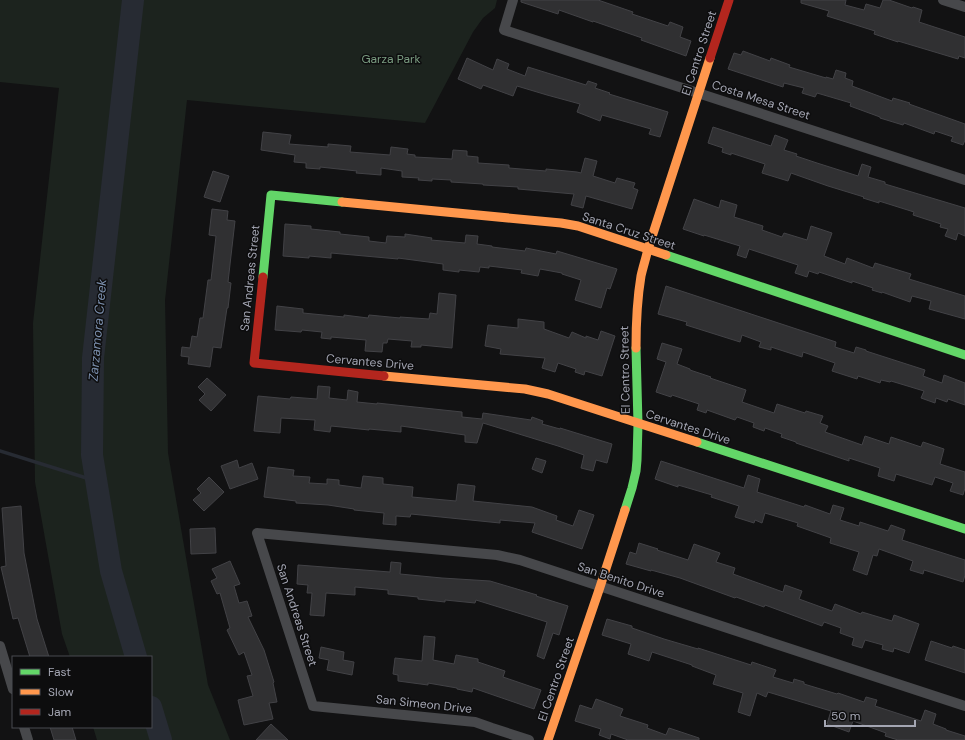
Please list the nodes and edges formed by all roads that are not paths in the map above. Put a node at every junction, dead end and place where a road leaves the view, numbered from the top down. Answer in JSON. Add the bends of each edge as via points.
{"nodes":[{"id":1,"x":513,"y":0,"type":"edge"},
{"id":2,"x":729,"y":0,"type":"edge"},
{"id":3,"x":943,"y":0,"type":"edge"},
{"id":4,"x":965,"y":7,"type":"edge"},
{"id":5,"x":698,"y":93,"type":"junction"},
{"id":6,"x":965,"y":180,"type":"edge"},
{"id":7,"x":271,"y":195,"type":"joint"},
{"id":8,"x":648,"y":249,"type":"junction"},
{"id":9,"x":965,"y":355,"type":"edge"},
{"id":10,"x":254,"y":364,"type":"joint"},
{"id":11,"x":638,"y":424,"type":"junction"},
{"id":12,"x":965,"y":529,"type":"edge"},
{"id":13,"x":257,"y":533,"type":"joint"},
{"id":14,"x":600,"y":587,"type":"junction"},
{"id":15,"x":0,"y":646,"type":"edge"},
{"id":16,"x":12,"y":686,"type":"edge"},
{"id":17,"x":313,"y":706,"type":"joint"},
{"id":18,"x":965,"y":706,"type":"edge"},
{"id":19,"x":24,"y":728,"type":"edge"},
{"id":20,"x":28,"y":740,"type":"edge"},
{"id":21,"x":529,"y":740,"type":"edge"},
{"id":22,"x":548,"y":740,"type":"edge"}],
"edges":[{"from":1,"to":5,"type":"street","name":"Costa Mesa Street","via":[[504,30]]},
{"from":2,"to":5,"type":"street","name":"El Centro Street"},
{"from":3,"to":4,"type":"street"},
{"from":5,"to":6,"type":"street","name":"Costa Mesa Street"},
{"from":5,"to":8,"type":"street","name":"El Centro Street"},
{"from":7,"to":8,"type":"street","name":"Santa Cruz Street","via":[[561,223]]},
{"from":7,"to":10,"type":"street","name":"San Andreas Street"},
{"from":8,"to":9,"type":"street","name":"Santa Cruz Street"},
{"from":8,"to":11,"type":"street","name":"El Centro Street","via":[[641,277],[637,316]]},
{"from":10,"to":11,"type":"street","name":"Cervantes Drive","via":[[525,389],[548,394]]},
{"from":11,"to":12,"type":"street","name":"Cervantes Drive"},
{"from":11,"to":14,"type":"street","name":"El Centro Street","via":[[636,471]]},
{"from":13,"to":14,"type":"street","name":"San Benito Drive","via":[[498,555]]},
{"from":13,"to":17,"type":"street","name":"San Andreas Street"},
{"from":14,"to":18,"type":"street","name":"San Benito Drive"},
{"from":14,"to":22,"type":"street","name":"El Centro Street"},
{"from":15,"to":16,"type":"street"},
{"from":17,"to":21,"type":"street","name":"San Simeon Drive","via":[[475,722]]},
{"from":19,"to":20,"type":"street"}]}
